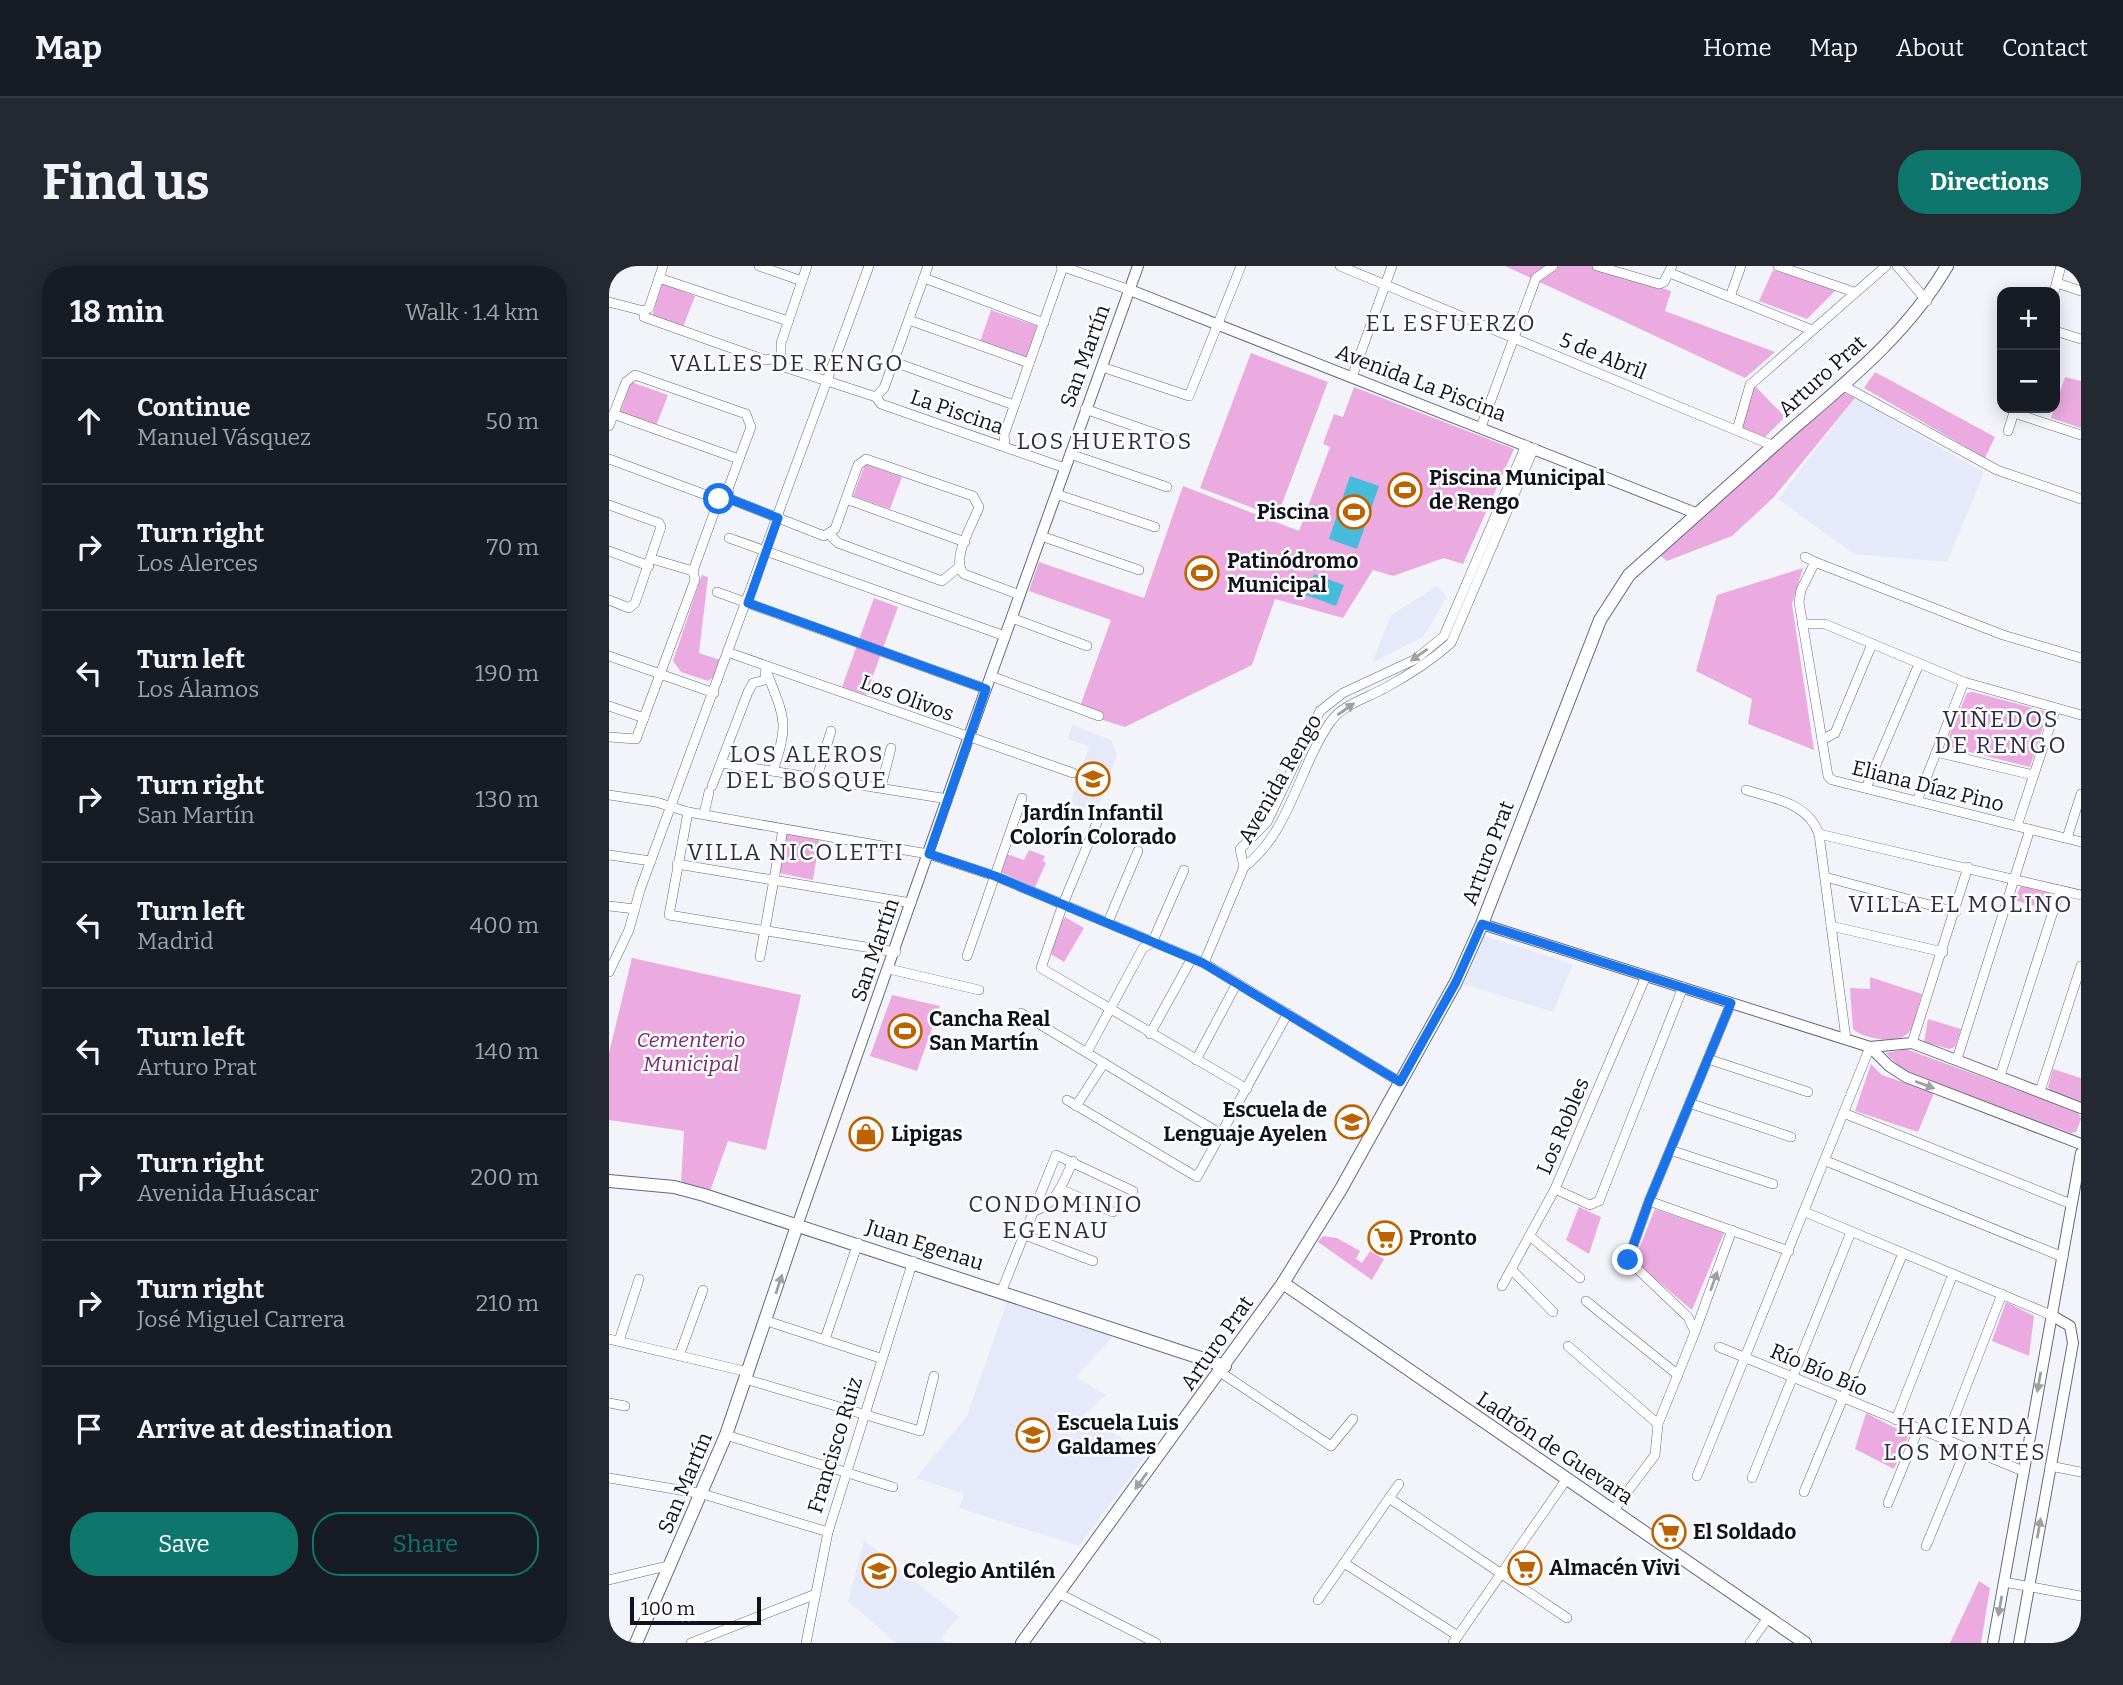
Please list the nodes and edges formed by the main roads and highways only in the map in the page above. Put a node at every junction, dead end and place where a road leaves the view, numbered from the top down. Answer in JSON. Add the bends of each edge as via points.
{"nodes":[{"id":1,"x":1947,"y":266,"type":"edge"},
{"id":2,"x":609,"y":1181,"type":"edge"},
{"id":3,"x":798,"y":1223,"type":"junction"},
{"id":4,"x":1283,"y":1283,"type":"junction"},
{"id":5,"x":1223,"y":1369,"type":"junction"},
{"id":6,"x":636,"y":1643,"type":"edge"},
{"id":7,"x":1021,"y":1643,"type":"edge"},
{"id":8,"x":1805,"y":1643,"type":"edge"}],
"edges":[{"from":1,"to":4,"type":"main road","name":"Arturo Prat","via":[[1927,301],[1842,385],[1629,575],[1600,620],[1456,982]]},
{"from":2,"to":3,"type":"main road","name":"Juan Egenau","via":[[674,1187]]},
{"from":3,"to":5,"type":"main road","name":"Juan Egenau"},
{"from":6,"to":3,"type":"main road","name":"San Martín","one_way":true,"via":[[726,1435]]},
{"from":4,"to":5,"type":"main road","name":"Arturo Prat"},
{"from":4,"to":8,"type":"main road","name":"Ladrón de Guevara"},
{"from":5,"to":7,"type":"main road","name":"Arturo Prat","one_way":true}]}
